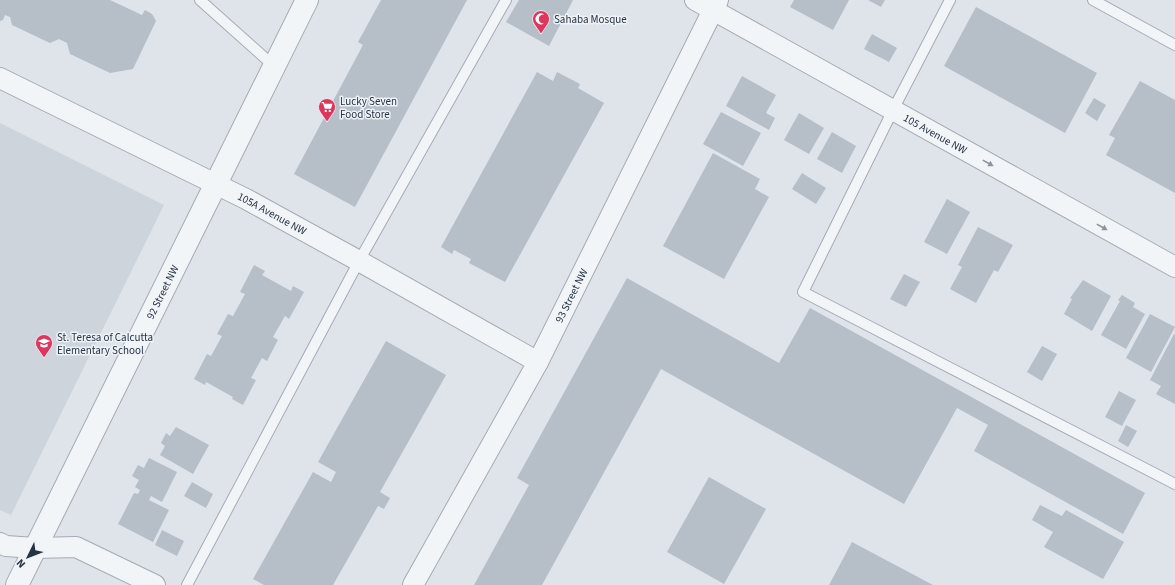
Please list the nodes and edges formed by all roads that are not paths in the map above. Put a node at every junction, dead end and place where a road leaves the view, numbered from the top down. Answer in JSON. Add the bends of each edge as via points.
{"nodes":[{"id":1,"x":200,"y":0,"type":"edge"},
{"id":2,"x":307,"y":0,"type":"edge"},
{"id":3,"x":506,"y":0,"type":"edge"},
{"id":4,"x":695,"y":0,"type":"edge"},
{"id":5,"x":950,"y":0,"type":"edge"},
{"id":6,"x":1093,"y":0,"type":"edge"},
{"id":7,"x":716,"y":5,"type":"edge"},
{"id":8,"x":1175,"y":45,"type":"edge"},
{"id":9,"x":275,"y":67,"type":"junction"},
{"id":10,"x":0,"y":78,"type":"edge"},
{"id":11,"x":893,"y":110,"type":"junction"},
{"id":12,"x":216,"y":184,"type":"junction"},
{"id":13,"x":359,"y":261,"type":"junction"},
{"id":14,"x":1175,"y":267,"type":"edge"},
{"id":15,"x":538,"y":362,"type":"junction"},
{"id":16,"x":1175,"y":484,"type":"edge"},
{"id":17,"x":0,"y":543,"type":"edge"},
{"id":18,"x":35,"y":548,"type":"junction"},
{"id":19,"x":17,"y":585,"type":"edge"},
{"id":20,"x":155,"y":585,"type":"edge"},
{"id":21,"x":187,"y":585,"type":"edge"},
{"id":22,"x":413,"y":585,"type":"edge"}],
"edges":[{"from":1,"to":9,"type":"lane"},
{"from":2,"to":9,"type":"street","name":"92 Street NW"},
{"from":3,"to":13,"type":"lane"},
{"from":4,"to":7,"type":"street","name":"105 Avenue NW"},
{"from":5,"to":11,"type":"lane"},
{"from":6,"to":8,"type":"lane"},
{"from":7,"to":11,"type":"street","name":"105 Avenue NW"},
{"from":7,"to":15,"type":"street","name":"93 Street NW"},
{"from":9,"to":12,"type":"street","name":"92 Street NW"},
{"from":10,"to":12,"type":"street","name":"105A Avenue NW"},
{"from":11,"to":14,"type":"street","name":"105 Avenue NW","one_way":true},
{"from":11,"to":16,"type":"lane","via":[[803,292]]},
{"from":12,"to":13,"type":"street","name":"105A Avenue NW"},
{"from":12,"to":18,"type":"street","name":"92 Street NW"},
{"from":13,"to":15,"type":"street","name":"105A Avenue NW"},
{"from":13,"to":21,"type":"lane"},
{"from":15,"to":22,"type":"street","name":"93 Street NW"},
{"from":17,"to":18,"type":"street","via":[[6,546]]},
{"from":18,"to":19,"type":"street","name":"92 Street NW"},
{"from":18,"to":20,"type":"street","via":[[76,547]]}]}
